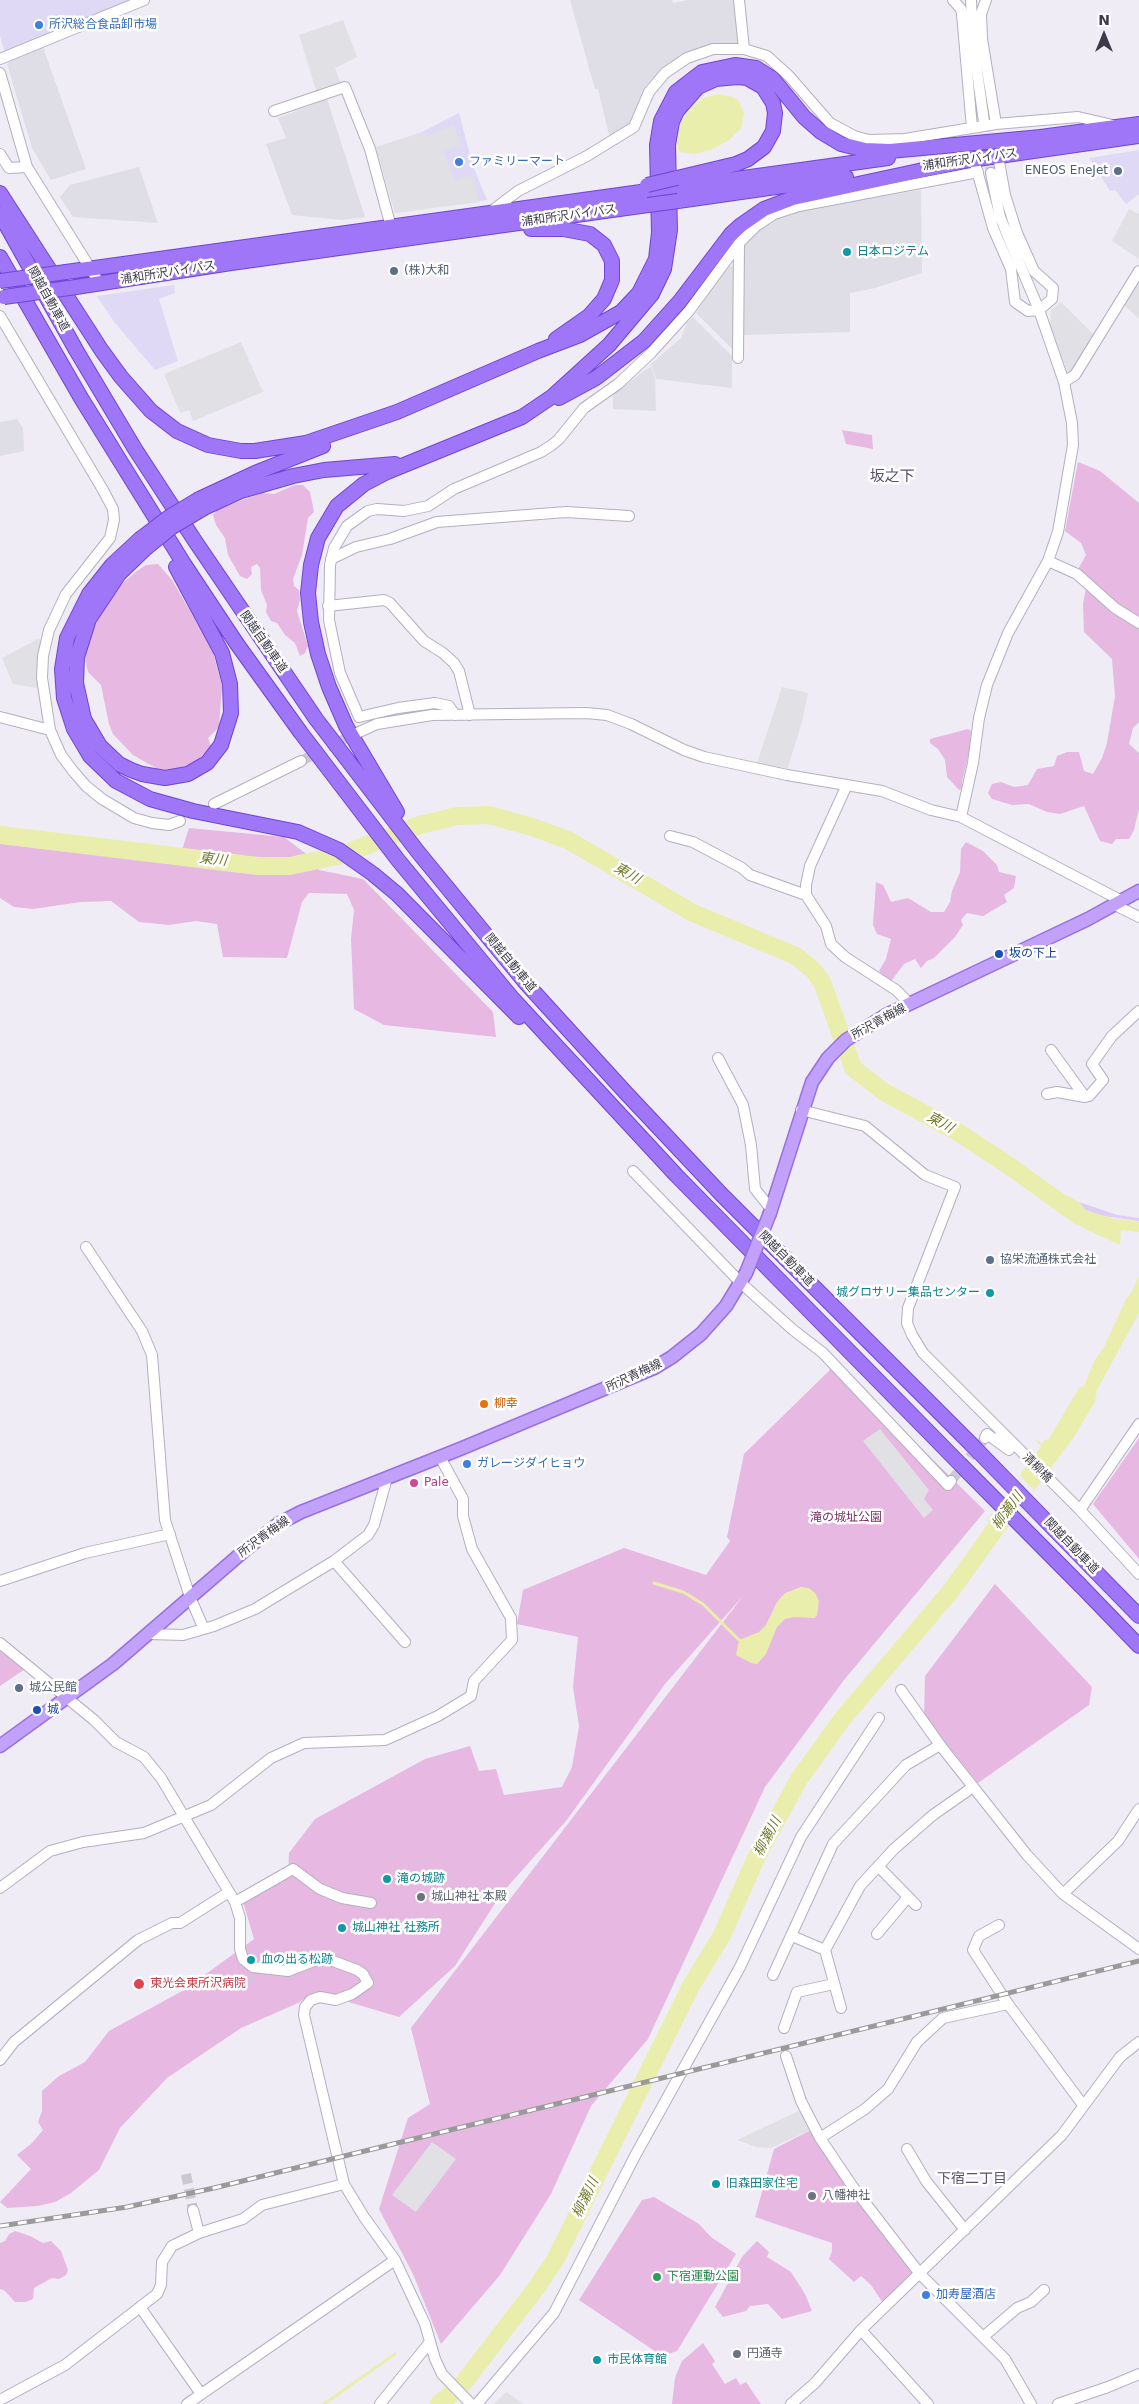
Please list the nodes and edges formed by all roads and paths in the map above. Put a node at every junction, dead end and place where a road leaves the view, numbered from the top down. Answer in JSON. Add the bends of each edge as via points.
{"nodes":[{"id":1,"x":144,"y":0,"type":"edge"},
{"id":2,"x":739,"y":0,"type":"edge"},
{"id":3,"x":953,"y":0,"type":"edge"},
{"id":4,"x":971,"y":0,"type":"edge"},
{"id":5,"x":986,"y":0,"type":"edge"},
{"id":6,"x":744,"y":49,"type":"junction"},
{"id":7,"x":0,"y":59,"type":"edge"},
{"id":8,"x":0,"y":73,"type":"edge"},
{"id":9,"x":274,"y":111,"type":"dead end"},
{"id":10,"x":984,"y":122,"type":"tunnel mouth"},
{"id":11,"x":996,"y":124,"type":"junction"},
{"id":12,"x":1139,"y":124,"type":"edge"},
{"id":13,"x":1120,"y":126,"type":"junction"},
{"id":14,"x":972,"y":128,"type":"junction"},
{"id":15,"x":1139,"y":136,"type":"edge"},
{"id":16,"x":1041,"y":137,"type":"junction"},
{"id":17,"x":0,"y":154,"type":"edge"},
{"id":18,"x":998,"y":156,"type":"junction"},
{"id":19,"x":972,"y":164,"type":"junction"},
{"id":20,"x":27,"y":167,"type":"junction"},
{"id":21,"x":990,"y":173,"type":"tunnel mouth"},
{"id":22,"x":678,"y":182,"type":"junction"},
{"id":23,"x":0,"y":193,"type":"edge"},
{"id":24,"x":0,"y":214,"type":"edge"},
{"id":25,"x":486,"y":215,"type":"junction"},
{"id":26,"x":391,"y":227,"type":"junction"},
{"id":27,"x":462,"y":231,"type":"junction"},
{"id":28,"x":739,"y":243,"type":"junction"},
{"id":29,"x":0,"y":258,"type":"edge"},
{"id":30,"x":90,"y":268,"type":"junction"},
{"id":31,"x":1139,"y":271,"type":"edge"},
{"id":32,"x":0,"y":281,"type":"edge"},
{"id":33,"x":100,"y":284,"type":"junction"},
{"id":34,"x":2,"y":297,"type":"edge"},
{"id":35,"x":1039,"y":310,"type":"junction"},
{"id":36,"x":0,"y":316,"type":"edge"},
{"id":37,"x":538,"y":350,"type":"junction"},
{"id":38,"x":738,"y":358,"type":"dead end"},
{"id":39,"x":1064,"y":382,"type":"junction"},
{"id":40,"x":81,"y":398,"type":"junction"},
{"id":41,"x":397,"y":412,"type":"junction"},
{"id":42,"x":522,"y":417,"type":"junction"},
{"id":43,"x":432,"y":455,"type":"junction"},
{"id":44,"x":202,"y":503,"type":"junction"},
{"id":45,"x":629,"y":516,"type":"dead end"},
{"id":46,"x":143,"y":543,"type":"junction"},
{"id":47,"x":332,"y":559,"type":"junction"},
{"id":48,"x":1048,"y":560,"type":"junction"},
{"id":49,"x":328,"y":606,"type":"junction"},
{"id":50,"x":1139,"y":623,"type":"edge"},
{"id":51,"x":455,"y":715,"type":"junction"},
{"id":52,"x":470,"y":715,"type":"junction"},
{"id":53,"x":0,"y":716,"type":"edge"},
{"id":54,"x":50,"y":730,"type":"junction"},
{"id":55,"x":357,"y":733,"type":"tunnel mouth"},
{"id":56,"x":301,"y":760,"type":"tunnel mouth"},
{"id":57,"x":846,"y":787,"type":"junction"},
{"id":58,"x":214,"y":804,"type":"dead end"},
{"id":59,"x":393,"y":813,"type":"junction"},
{"id":60,"x":961,"y":817,"type":"junction"},
{"id":61,"x":180,"y":821,"type":"dead end"},
{"id":62,"x":670,"y":836,"type":"dead end"},
{"id":63,"x":1139,"y":891,"type":"edge"},
{"id":64,"x":806,"y":895,"type":"junction"},
{"id":65,"x":1118,"y":903,"type":"junction"},
{"id":66,"x":1139,"y":917,"type":"edge"},
{"id":67,"x":910,"y":1004,"type":"junction"},
{"id":68,"x":1139,"y":1011,"type":"edge"},
{"id":69,"x":1051,"y":1050,"type":"dead end"},
{"id":70,"x":718,"y":1058,"type":"dead end"},
{"id":71,"x":588,"y":1080,"type":"junction"},
{"id":72,"x":1047,"y":1094,"type":"dead end"},
{"id":73,"x":1085,"y":1097,"type":"junction"},
{"id":74,"x":801,"y":1110,"type":"junction"},
{"id":75,"x":633,"y":1170,"type":"dead end"},
{"id":76,"x":770,"y":1210,"type":"junction"},
{"id":77,"x":86,"y":1247,"type":"dead end"},
{"id":78,"x":744,"y":1278,"type":"junction"},
{"id":79,"x":996,"y":1423,"type":"junction"},
{"id":80,"x":1139,"y":1424,"type":"edge"},
{"id":81,"x":985,"y":1438,"type":"dead end"},
{"id":82,"x":440,"y":1457,"type":"junction"},
{"id":83,"x":387,"y":1478,"type":"junction"},
{"id":84,"x":951,"y":1481,"type":"dead end"},
{"id":85,"x":1080,"y":1510,"type":"junction"},
{"id":86,"x":170,"y":1534,"type":"junction"},
{"id":87,"x":334,"y":1561,"type":"junction"},
{"id":88,"x":1139,"y":1574,"type":"edge"},
{"id":89,"x":0,"y":1581,"type":"edge"},
{"id":90,"x":190,"y":1597,"type":"junction"},
{"id":91,"x":1139,"y":1616,"type":"edge"},
{"id":92,"x":203,"y":1627,"type":"junction"},
{"id":93,"x":149,"y":1634,"type":"junction"},
{"id":94,"x":404,"y":1642,"type":"dead end"},
{"id":95,"x":0,"y":1643,"type":"edge"},
{"id":96,"x":1139,"y":1646,"type":"edge"},
{"id":97,"x":901,"y":1690,"type":"dead end"},
{"id":98,"x":67,"y":1697,"type":"junction"},
{"id":99,"x":879,"y":1718,"type":"dead end"},
{"id":100,"x":940,"y":1745,"type":"junction"},
{"id":101,"x":0,"y":1746,"type":"edge"},
{"id":102,"x":973,"y":1787,"type":"junction"},
{"id":103,"x":1139,"y":1809,"type":"edge"},
{"id":104,"x":186,"y":1816,"type":"junction"},
{"id":105,"x":878,"y":1866,"type":"junction"},
{"id":106,"x":0,"y":1888,"type":"edge"},
{"id":107,"x":229,"y":1892,"type":"junction"},
{"id":108,"x":1063,"y":1894,"type":"junction"},
{"id":109,"x":908,"y":1896,"type":"junction"},
{"id":110,"x":235,"y":1902,"type":"junction"},
{"id":111,"x":371,"y":1903,"type":"dead end"},
{"id":112,"x":916,"y":1905,"type":"dead end"},
{"id":113,"x":999,"y":1925,"type":"dead end"},
{"id":114,"x":878,"y":1934,"type":"dead end"},
{"id":115,"x":792,"y":1936,"type":"junction"},
{"id":116,"x":1139,"y":1948,"type":"edge"},
{"id":117,"x":825,"y":1950,"type":"junction"},
{"id":118,"x":773,"y":1975,"type":"dead end"},
{"id":119,"x":834,"y":1984,"type":"junction"},
{"id":120,"x":1008,"y":2004,"type":"junction"},
{"id":121,"x":841,"y":2008,"type":"dead end"},
{"id":122,"x":784,"y":2028,"type":"dead end"},
{"id":123,"x":1139,"y":2042,"type":"edge"},
{"id":124,"x":786,"y":2056,"type":"dead end"},
{"id":125,"x":0,"y":2060,"type":"edge"},
{"id":126,"x":1083,"y":2105,"type":"junction"},
{"id":127,"x":820,"y":2138,"type":"junction"},
{"id":128,"x":907,"y":2149,"type":"dead end"},
{"id":129,"x":344,"y":2184,"type":"junction"},
{"id":130,"x":193,"y":2210,"type":"tunnel mouth"},
{"id":131,"x":965,"y":2230,"type":"junction"},
{"id":132,"x":199,"y":2233,"type":"junction"},
{"id":133,"x":395,"y":2260,"type":"junction"},
{"id":134,"x":920,"y":2274,"type":"junction"},
{"id":135,"x":1044,"y":2290,"type":"dead end"},
{"id":136,"x":140,"y":2307,"type":"junction"},
{"id":137,"x":861,"y":2330,"type":"junction"},
{"id":138,"x":983,"y":2337,"type":"junction"},
{"id":139,"x":430,"y":2342,"type":"junction"},
{"id":140,"x":1139,"y":2374,"type":"edge"},
{"id":141,"x":201,"y":2394,"type":"junction"},
{"id":142,"x":0,"y":2400,"type":"edge"},
{"id":143,"x":187,"y":2404,"type":"edge"},
{"id":144,"x":380,"y":2404,"type":"edge"},
{"id":145,"x":470,"y":2404,"type":"edge"},
{"id":146,"x":478,"y":2404,"type":"edge"},
{"id":147,"x":792,"y":2404,"type":"edge"},
{"id":148,"x":928,"y":2404,"type":"edge"},
{"id":149,"x":1031,"y":2404,"type":"edge"},
{"id":150,"x":1060,"y":2404,"type":"edge"}],
"edges":[{"from":1,"to":7,"type":"street"},
{"from":2,"to":6,"type":"street"},
{"from":3,"to":14,"type":"street","via":[[962,14]]},
{"from":4,"to":10,"type":"street"},
{"from":5,"to":11,"type":"street","via":[[980,14],[982,39]]},
{"from":6,"to":14,"type":"street","via":[[767,56],[830,123],[854,136],[885,141]]},
{"from":6,"to":25,"type":"street","via":[[700,52],[675,65],[649,92],[634,127],[587,156],[518,190]]},
{"from":8,"to":20,"type":"street"},
{"from":9,"to":26,"type":"street","via":[[345,87],[370,149]]},
{"from":11,"to":13,"type":"street","via":[[1078,117]]},
{"from":11,"to":14,"type":"street"},
{"from":12,"to":13,"type":"highway","name":"浦和所沢バイパス"},
{"from":13,"to":16,"type":"highway","name":"浦和所沢バイパス"},
{"from":15,"to":18,"type":"highway","name":"浦和所沢バイパス"},
{"from":16,"to":22,"type":"highway","name":"浦和所沢バイパス"},
{"from":16,"to":37,"type":"highway","via":[[890,151],[865,150],[841,144],[821,132],[773,79],[756,68],[734,65],[702,72],[676,92],[661,121],[657,159],[659,233],[656,259],[646,283],[631,303],[609,320],[580,335]]},
{"from":17,"to":20,"type":"street","via":[[9,168]]},
{"from":18,"to":19,"type":"highway","name":"浦和所沢バイパス"},
{"from":18,"to":35,"type":"street","via":[[1005,195],[1020,240],[1034,271],[1053,288],[1052,299]]},
{"from":19,"to":27,"type":"highway","name":"浦和所沢バイパス","bridge":true},
{"from":19,"to":28,"type":"street","via":[[774,214]]},
{"from":19,"to":35,"type":"street","via":[[993,228],[1011,268],[1015,302],[1028,311]]},
{"from":19,"to":42,"type":"highway","via":[[793,198],[764,209],[731,234],[670,314],[630,353],[596,378]]},
{"from":20,"to":30,"type":"street"},
{"from":21,"to":35,"type":"street","via":[[1002,223]]},
{"from":22,"to":25,"type":"highway","name":"浦和所沢バイパス"},
{"from":22,"to":42,"type":"highway","via":[[736,164],[764,147],[773,131],[775,113],[763,87],[747,78],[726,77],[698,87],[683,102],[669,134],[669,243],[659,281],[629,324],[597,357],[553,396]]},
{"from":23,"to":41,"type":"highway","via":[[121,377],[151,411],[178,431],[208,445],[241,451],[273,450],[306,443]]},
{"from":24,"to":59,"type":"highway","name":"関越自動車道","via":[[135,449],[195,541],[311,711]]},
{"from":25,"to":26,"type":"highway","name":"浦和所沢バイパス"},
{"from":26,"to":30,"type":"highway","name":"浦和所沢バイパス"},
{"from":27,"to":33,"type":"highway","name":"浦和所沢バイパス"},
{"from":27,"to":37,"type":"highway","via":[[578,230],[597,239],[609,252],[613,271],[604,299],[589,316]]},
{"from":28,"to":38,"type":"street"},
{"from":28,"to":47,"type":"street","via":[[676,326],[618,384],[584,408],[552,445],[454,490],[428,506],[404,511],[377,509],[358,516],[339,537]]},
{"from":29,"to":40,"type":"highway","name":"関越自動車道"},
{"from":30,"to":32,"type":"highway","name":"浦和所沢バイパス","bridge":true},
{"from":30,"to":33,"type":"street"},
{"from":31,"to":39,"type":"street","via":[[1075,375]]},
{"from":33,"to":34,"type":"highway","name":"浦和所沢バイパス","bridge":true},
{"from":35,"to":39,"type":"street"},
{"from":36,"to":54,"type":"street","via":[[113,509],[110,538],[66,594],[49,630],[42,678]]},
{"from":37,"to":41,"type":"highway"},
{"from":39,"to":48,"type":"street","via":[[1073,445],[1058,532]]},
{"from":40,"to":46,"type":"highway","via":[[204,616],[227,669],[231,713],[221,745],[207,763],[176,777],[142,774],[109,755],[89,728],[76,683],[77,657],[89,619]]},
{"from":40,"to":71,"type":"highway","name":"関越自動車道","via":[[237,644],[368,822],[513,999]]},
{"from":41,"to":44,"type":"highway","via":[[254,473]]},
{"from":42,"to":43,"type":"highway"},
{"from":43,"to":44,"type":"highway","via":[[385,465],[293,476]]},
{"from":43,"to":59,"type":"highway","via":[[374,477],[344,498],[320,533],[309,578],[314,638],[329,687],[358,750]]},
{"from":44,"to":46,"type":"highway","bridge":true,"via":[[172,527]]},
{"from":45,"to":47,"type":"street","via":[[566,512],[437,522],[356,547]]},
{"from":46,"to":71,"type":"highway","via":[[112,565],[90,594],[67,638],[62,684],[68,714],[81,743],[102,769],[116,781],[150,799],[193,811],[276,826],[339,850],[373,874],[506,1005]]},
{"from":47,"to":49,"type":"street"},
{"from":48,"to":50,"type":"street","via":[[1076,574],[1115,608]]},
{"from":48,"to":60,"type":"street","via":[[1010,628],[990,676]]},
{"from":49,"to":51,"type":"street","via":[[332,645],[359,717],[435,704],[449,706]]},
{"from":49,"to":52,"type":"street","via":[[384,600],[390,603],[424,641],[454,663]]},
{"from":51,"to":52,"type":"street"},
{"from":51,"to":55,"type":"street","via":[[400,719]]},
{"from":52,"to":57,"type":"street","via":[[607,715],[704,757]]},
{"from":53,"to":54,"type":"street"},
{"from":54,"to":61,"type":"street","via":[[73,771],[102,799],[134,818],[152,824],[170,825]]},
{"from":56,"to":58,"type":"street"},
{"from":57,"to":60,"type":"street","via":[[891,794],[924,808]]},
{"from":57,"to":64,"type":"street","via":[[810,866]]},
{"from":59,"to":91,"type":"highway","name":"関越自動車道","bridge":true,"via":[[524,981],[722,1195]]},
{"from":60,"to":65,"type":"street"},
{"from":62,"to":64,"type":"street","via":[[699,845],[750,875]]},
{"from":63,"to":65,"type":"main road","name":"所沢青梅線"},
{"from":64,"to":67,"type":"street","via":[[826,926],[831,944],[845,957],[896,990]]},
{"from":65,"to":66,"type":"street"},
{"from":65,"to":67,"type":"main road","name":"所沢青梅線"},
{"from":67,"to":74,"type":"main road","name":"所沢青梅線","via":[[858,1032],[828,1058],[812,1082]]},
{"from":68,"to":73,"type":"street","via":[[1112,1036],[1092,1064],[1103,1080]]},
{"from":69,"to":73,"type":"street"},
{"from":70,"to":76,"type":"street","via":[[743,1105],[755,1189]]},
{"from":71,"to":96,"type":"highway","name":"関越自動車道","bridge":true,"via":[[766,1268]]},
{"from":72,"to":73,"type":"street","via":[[1057,1092]]},
{"from":74,"to":76,"type":"main road","name":"所沢青梅線"},
{"from":74,"to":79,"type":"street","name":"清柳橋","via":[[865,1126],[925,1174],[955,1187],[908,1308],[907,1323],[924,1353]]},
{"from":75,"to":78,"type":"street"},
{"from":76,"to":78,"type":"main road","name":"所沢青梅線","bridge":true},
{"from":77,"to":86,"type":"street","via":[[142,1331],[152,1355],[161,1485]]},
{"from":78,"to":82,"type":"main road","name":"所沢青梅線","via":[[715,1319],[672,1357],[636,1376]]},
{"from":78,"to":84,"type":"street","via":[[792,1329],[823,1354],[948,1485]]},
{"from":79,"to":81,"type":"street","via":[[990,1429],[1009,1450],[987,1434]]},
{"from":79,"to":85,"type":"street","name":"清柳橋","via":[[1016,1448]]},
{"from":80,"to":85,"type":"street"},
{"from":82,"to":83,"type":"main road","name":"所沢青梅線"},
{"from":82,"to":104,"type":"street","via":[[463,1499],[463,1516],[472,1549],[510,1618],[512,1640],[474,1681],[471,1696],[438,1716],[385,1740],[304,1742],[278,1754],[211,1805]]},
{"from":83,"to":87,"type":"street","via":[[374,1525],[368,1535]]},
{"from":83,"to":90,"type":"main road","name":"所沢青梅線","via":[[278,1524]]},
{"from":85,"to":88,"type":"street","name":"清柳橋"},
{"from":86,"to":89,"type":"street","via":[[85,1554]]},
{"from":86,"to":90,"type":"street"},
{"from":87,"to":92,"type":"street","via":[[255,1609],[214,1626]]},
{"from":87,"to":94,"type":"street"},
{"from":90,"to":92,"type":"street"},
{"from":90,"to":93,"type":"main road","name":"所沢青梅線"},
{"from":92,"to":93,"type":"street","via":[[183,1635]]},
{"from":93,"to":98,"type":"main road","name":"所沢青梅線"},
{"from":95,"to":98,"type":"street"},
{"from":97,"to":100,"type":"street"},
{"from":98,"to":101,"type":"main road","name":"所沢青梅線"},
{"from":98,"to":104,"type":"street","via":[[116,1742],[144,1757]]},
{"from":99,"to":146,"type":"street","via":[[801,1837],[740,1967],[636,2154],[554,2313]]},
{"from":100,"to":102,"type":"street"},
{"from":100,"to":115,"type":"street","via":[[906,1765],[833,1844]]},
{"from":102,"to":105,"type":"street","via":[[933,1815]]},
{"from":102,"to":108,"type":"street"},
{"from":103,"to":108,"type":"street","via":[[1118,1842]]},
{"from":104,"to":106,"type":"street","via":[[144,1834],[83,1842],[50,1851]]},
{"from":104,"to":107,"type":"street"},
{"from":105,"to":109,"type":"street"},
{"from":105,"to":117,"type":"street","via":[[860,1886]]},
{"from":107,"to":110,"type":"street"},
{"from":107,"to":125,"type":"street","via":[[180,1923],[172,1923],[138,1940],[14,2042]]},
{"from":108,"to":116,"type":"street"},
{"from":109,"to":112,"type":"street"},
{"from":109,"to":114,"type":"street"},
{"from":110,"to":111,"type":"street","via":[[294,1869],[320,1889],[342,1898]]},
{"from":110,"to":129,"type":"street","via":[[240,1918],[240,1949],[243,1959],[253,1967],[288,1971],[319,1959],[357,1970],[368,1983],[336,2000],[320,1997],[310,2000],[304,2015]]},
{"from":113,"to":120,"type":"street","via":[[979,1936],[973,1950]]},
{"from":115,"to":117,"type":"street"},
{"from":115,"to":118,"type":"street"},
{"from":117,"to":119,"type":"street"},
{"from":119,"to":121,"type":"street"},
{"from":119,"to":122,"type":"street","via":[[797,1992]]},
{"from":120,"to":126,"type":"street"},
{"from":120,"to":127,"type":"street","via":[[943,2018],[917,2042],[888,2089],[865,2109]]},
{"from":123,"to":126,"type":"street","via":[[1120,2057]]},
{"from":124,"to":127,"type":"street"},
{"from":126,"to":131,"type":"street","via":[[1062,2135]]},
{"from":127,"to":134,"type":"street"},
{"from":128,"to":131,"type":"street","via":[[926,2181]]},
{"from":129,"to":132,"type":"street","via":[[262,2205],[243,2219]]},
{"from":129,"to":133,"type":"street"},
{"from":130,"to":132,"type":"street"},
{"from":131,"to":134,"type":"street"},
{"from":132,"to":136,"type":"street","via":[[172,2246],[166,2253],[157,2294]]},
{"from":133,"to":139,"type":"street"},
{"from":133,"to":141,"type":"street"},
{"from":134,"to":137,"type":"street"},
{"from":134,"to":138,"type":"street"},
{"from":135,"to":138,"type":"street"},
{"from":136,"to":141,"type":"street"},
{"from":136,"to":142,"type":"street","via":[[65,2365]]},
{"from":137,"to":147,"type":"street","via":[[815,2383]]},
{"from":137,"to":148,"type":"street"},
{"from":138,"to":149,"type":"street","via":[[1005,2359]]},
{"from":139,"to":144,"type":"street"},
{"from":139,"to":145,"type":"street","via":[[442,2374]]},
{"from":140,"to":150,"type":"street"},
{"from":141,"to":143,"type":"street"}]}
